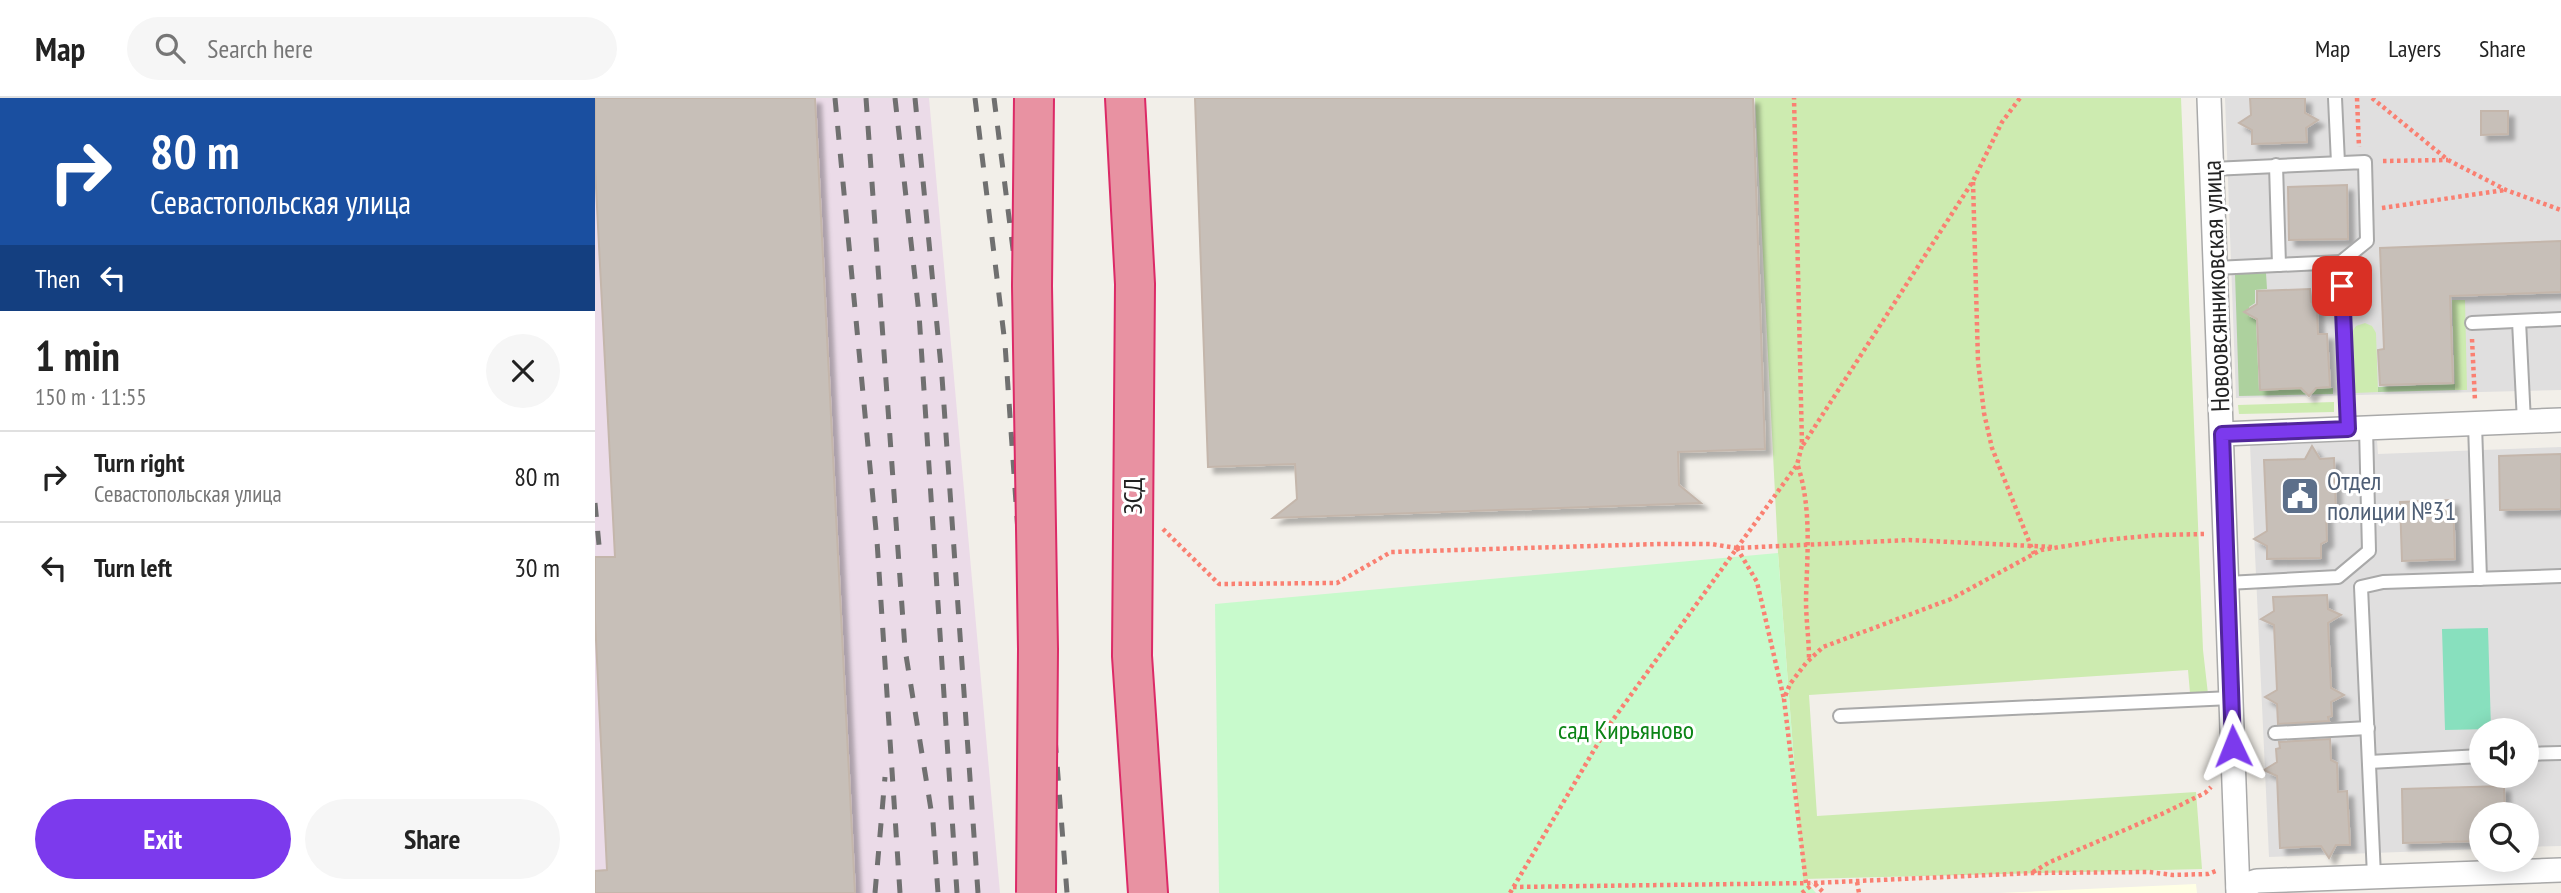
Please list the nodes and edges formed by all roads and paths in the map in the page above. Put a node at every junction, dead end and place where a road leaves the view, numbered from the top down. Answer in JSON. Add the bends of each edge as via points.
{"nodes":[{"id":1,"x":1034,"y":98,"type":"edge"},
{"id":2,"x":1125,"y":98,"type":"edge"},
{"id":3,"x":2020,"y":98,"type":"edge"},
{"id":4,"x":2209,"y":98,"type":"edge"},
{"id":5,"x":2335,"y":98,"type":"edge"},
{"id":6,"x":2357,"y":98,"type":"edge"},
{"id":7,"x":2372,"y":98,"type":"edge"},
{"id":8,"x":1794,"y":99,"type":"edge"},
{"id":9,"x":2448,"y":160,"type":"junction"},
{"id":10,"x":2363,"y":162,"type":"junction"},
{"id":11,"x":2338,"y":163,"type":"junction"},
{"id":12,"x":2276,"y":165,"type":"junction"},
{"id":13,"x":2212,"y":169,"type":"junction"},
{"id":14,"x":1973,"y":181,"type":"junction"},
{"id":15,"x":2506,"y":190,"type":"junction"},
{"id":16,"x":2366,"y":210,"type":"junction"},
{"id":17,"x":2561,"y":210,"type":"edge"},
{"id":18,"x":2341,"y":262,"type":"junction"},
{"id":19,"x":2279,"y":265,"type":"junction"},
{"id":20,"x":2215,"y":268,"type":"junction"},
{"id":21,"x":2561,"y":319,"type":"edge"},
{"id":22,"x":2519,"y":321,"type":"junction"},
{"id":23,"x":2472,"y":323,"type":"joint"},
{"id":24,"x":2475,"y":413,"type":"junction"},
{"id":25,"x":2561,"y":420,"type":"edge"},
{"id":26,"x":2524,"y":422,"type":"junction"},
{"id":27,"x":2357,"y":429,"type":"junction"},
{"id":28,"x":2222,"y":434,"type":"junction"},
{"id":29,"x":1802,"y":445,"type":"junction"},
{"id":30,"x":1797,"y":465,"type":"junction"},
{"id":31,"x":1160,"y":526,"type":"dead end"},
{"id":32,"x":2208,"y":534,"type":"dead end"},
{"id":33,"x":1809,"y":543,"type":"junction"},
{"id":34,"x":2030,"y":544,"type":"junction"},
{"id":35,"x":2054,"y":547,"type":"junction"},
{"id":36,"x":1737,"y":548,"type":"junction"},
{"id":37,"x":2034,"y":554,"type":"junction"},
{"id":38,"x":2561,"y":576,"type":"edge"},
{"id":39,"x":2480,"y":579,"type":"junction"},
{"id":40,"x":2227,"y":583,"type":"junction"},
{"id":41,"x":1809,"y":660,"type":"junction"},
{"id":42,"x":2231,"y":698,"type":"junction"},
{"id":43,"x":1784,"y":699,"type":"junction"},
{"id":44,"x":1840,"y":716,"type":"dead end"},
{"id":45,"x":2368,"y":729,"type":"junction"},
{"id":46,"x":2275,"y":733,"type":"dead end"},
{"id":47,"x":2561,"y":753,"type":"edge"},
{"id":48,"x":2539,"y":754,"type":"edge"},
{"id":49,"x":2469,"y":757,"type":"edge"},
{"id":50,"x":2369,"y":762,"type":"junction"},
{"id":51,"x":2217,"y":782,"type":"dead end"},
{"id":52,"x":2220,"y":869,"type":"dead end"},
{"id":53,"x":2561,"y":870,"type":"edge"},
{"id":54,"x":2033,"y":873,"type":"junction"},
{"id":55,"x":2374,"y":876,"type":"junction"},
{"id":56,"x":1857,"y":881,"type":"junction"},
{"id":57,"x":1806,"y":883,"type":"junction"},
{"id":58,"x":1814,"y":883,"type":"junction"},
{"id":59,"x":1513,"y":887,"type":"junction"},
{"id":60,"x":2238,"y":890,"type":"edge"},
{"id":61,"x":1035,"y":893,"type":"edge"},
{"id":62,"x":1148,"y":893,"type":"edge"},
{"id":63,"x":1510,"y":893,"type":"edge"},
{"id":64,"x":1802,"y":893,"type":"edge"},
{"id":65,"x":1824,"y":893,"type":"edge"},
{"id":66,"x":1859,"y":893,"type":"edge"}],
"edges":[{"from":1,"to":61,"type":"highway","bridge":true},
{"from":2,"to":62,"type":"highway","name":"ЗСД","via":[[1135,284],[1132,656]]},
{"from":3,"to":14,"type":"path","via":[[2001,122]]},
{"from":4,"to":13,"type":"street","name":"Новоовсянниковская улица"},
{"from":5,"to":11,"type":"lane"},
{"from":6,"to":10,"type":"path"},
{"from":7,"to":9,"type":"path"},
{"from":8,"to":29,"type":"path"},
{"from":9,"to":10,"type":"path"},
{"from":9,"to":15,"type":"path"},
{"from":10,"to":11,"type":"lane"},
{"from":10,"to":16,"type":"lane"},
{"from":11,"to":12,"type":"lane"},
{"from":12,"to":13,"type":"lane"},
{"from":12,"to":19,"type":"lane"},
{"from":13,"to":20,"type":"street","name":"Новоовсянниковская улица"},
{"from":14,"to":29,"type":"path"},
{"from":14,"to":34,"type":"path","via":[[1977,361],[1984,413],[1992,448]]},
{"from":15,"to":16,"type":"path"},
{"from":15,"to":17,"type":"path"},
{"from":16,"to":18,"type":"lane","via":[[2367,241]]},
{"from":18,"to":19,"type":"lane"},
{"from":18,"to":27,"type":"lane"},
{"from":19,"to":20,"type":"lane"},
{"from":20,"to":28,"type":"street","name":"Новоовсянниковская улица"},
{"from":21,"to":22,"type":"lane"},
{"from":22,"to":23,"type":"lane"},
{"from":22,"to":26,"type":"lane"},
{"from":23,"to":24,"type":"path"},
{"from":24,"to":26,"type":"street"},
{"from":24,"to":27,"type":"street"},
{"from":24,"to":39,"type":"lane"},
{"from":25,"to":26,"type":"street"},
{"from":27,"to":28,"type":"street"},
{"from":27,"to":40,"type":"lane","via":[[2369,551],[2337,578]]},
{"from":28,"to":40,"type":"street","name":"Новоовсянниковская улица"},
{"from":29,"to":30,"type":"path"},
{"from":30,"to":33,"type":"path"},
{"from":30,"to":36,"type":"path"},
{"from":31,"to":36,"type":"path","via":[[1219,584],[1337,583],[1391,552],[1659,544]]},
{"from":32,"to":35,"type":"path"},
{"from":33,"to":34,"type":"path"},
{"from":33,"to":36,"type":"path"},
{"from":33,"to":41,"type":"path"},
{"from":34,"to":35,"type":"path"},
{"from":34,"to":37,"type":"path"},
{"from":35,"to":37,"type":"path"},
{"from":36,"to":43,"type":"path","via":[[1757,582]]},
{"from":36,"to":59,"type":"path","via":[[1607,728]]},
{"from":37,"to":41,"type":"path","via":[[1951,599],[1823,647]]},
{"from":38,"to":39,"type":"lane"},
{"from":39,"to":45,"type":"lane","via":[[2383,582],[2361,587]]},
{"from":40,"to":42,"type":"street","name":"Новоовсянниковская улица"},
{"from":41,"to":43,"type":"path"},
{"from":42,"to":44,"type":"lane"},
{"from":42,"to":60,"type":"street","name":"Новоовсянниковская улица"},
{"from":43,"to":57,"type":"path"},
{"from":45,"to":46,"type":"lane"},
{"from":45,"to":50,"type":"lane"},
{"from":47,"to":48,"type":"lane"},
{"from":49,"to":50,"type":"lane"},
{"from":50,"to":55,"type":"lane"},
{"from":51,"to":54,"type":"path","via":[[2205,793]]},
{"from":52,"to":54,"type":"path","via":[[2182,875]]},
{"from":53,"to":55,"type":"street"},
{"from":54,"to":56,"type":"path"},
{"from":55,"to":60,"type":"street","via":[[2257,881]]},
{"from":56,"to":58,"type":"path"},
{"from":56,"to":66,"type":"path"},
{"from":57,"to":58,"type":"path"},
{"from":57,"to":59,"type":"path"},
{"from":58,"to":64,"type":"path"},
{"from":58,"to":65,"type":"path"},
{"from":59,"to":63,"type":"path"}]}
